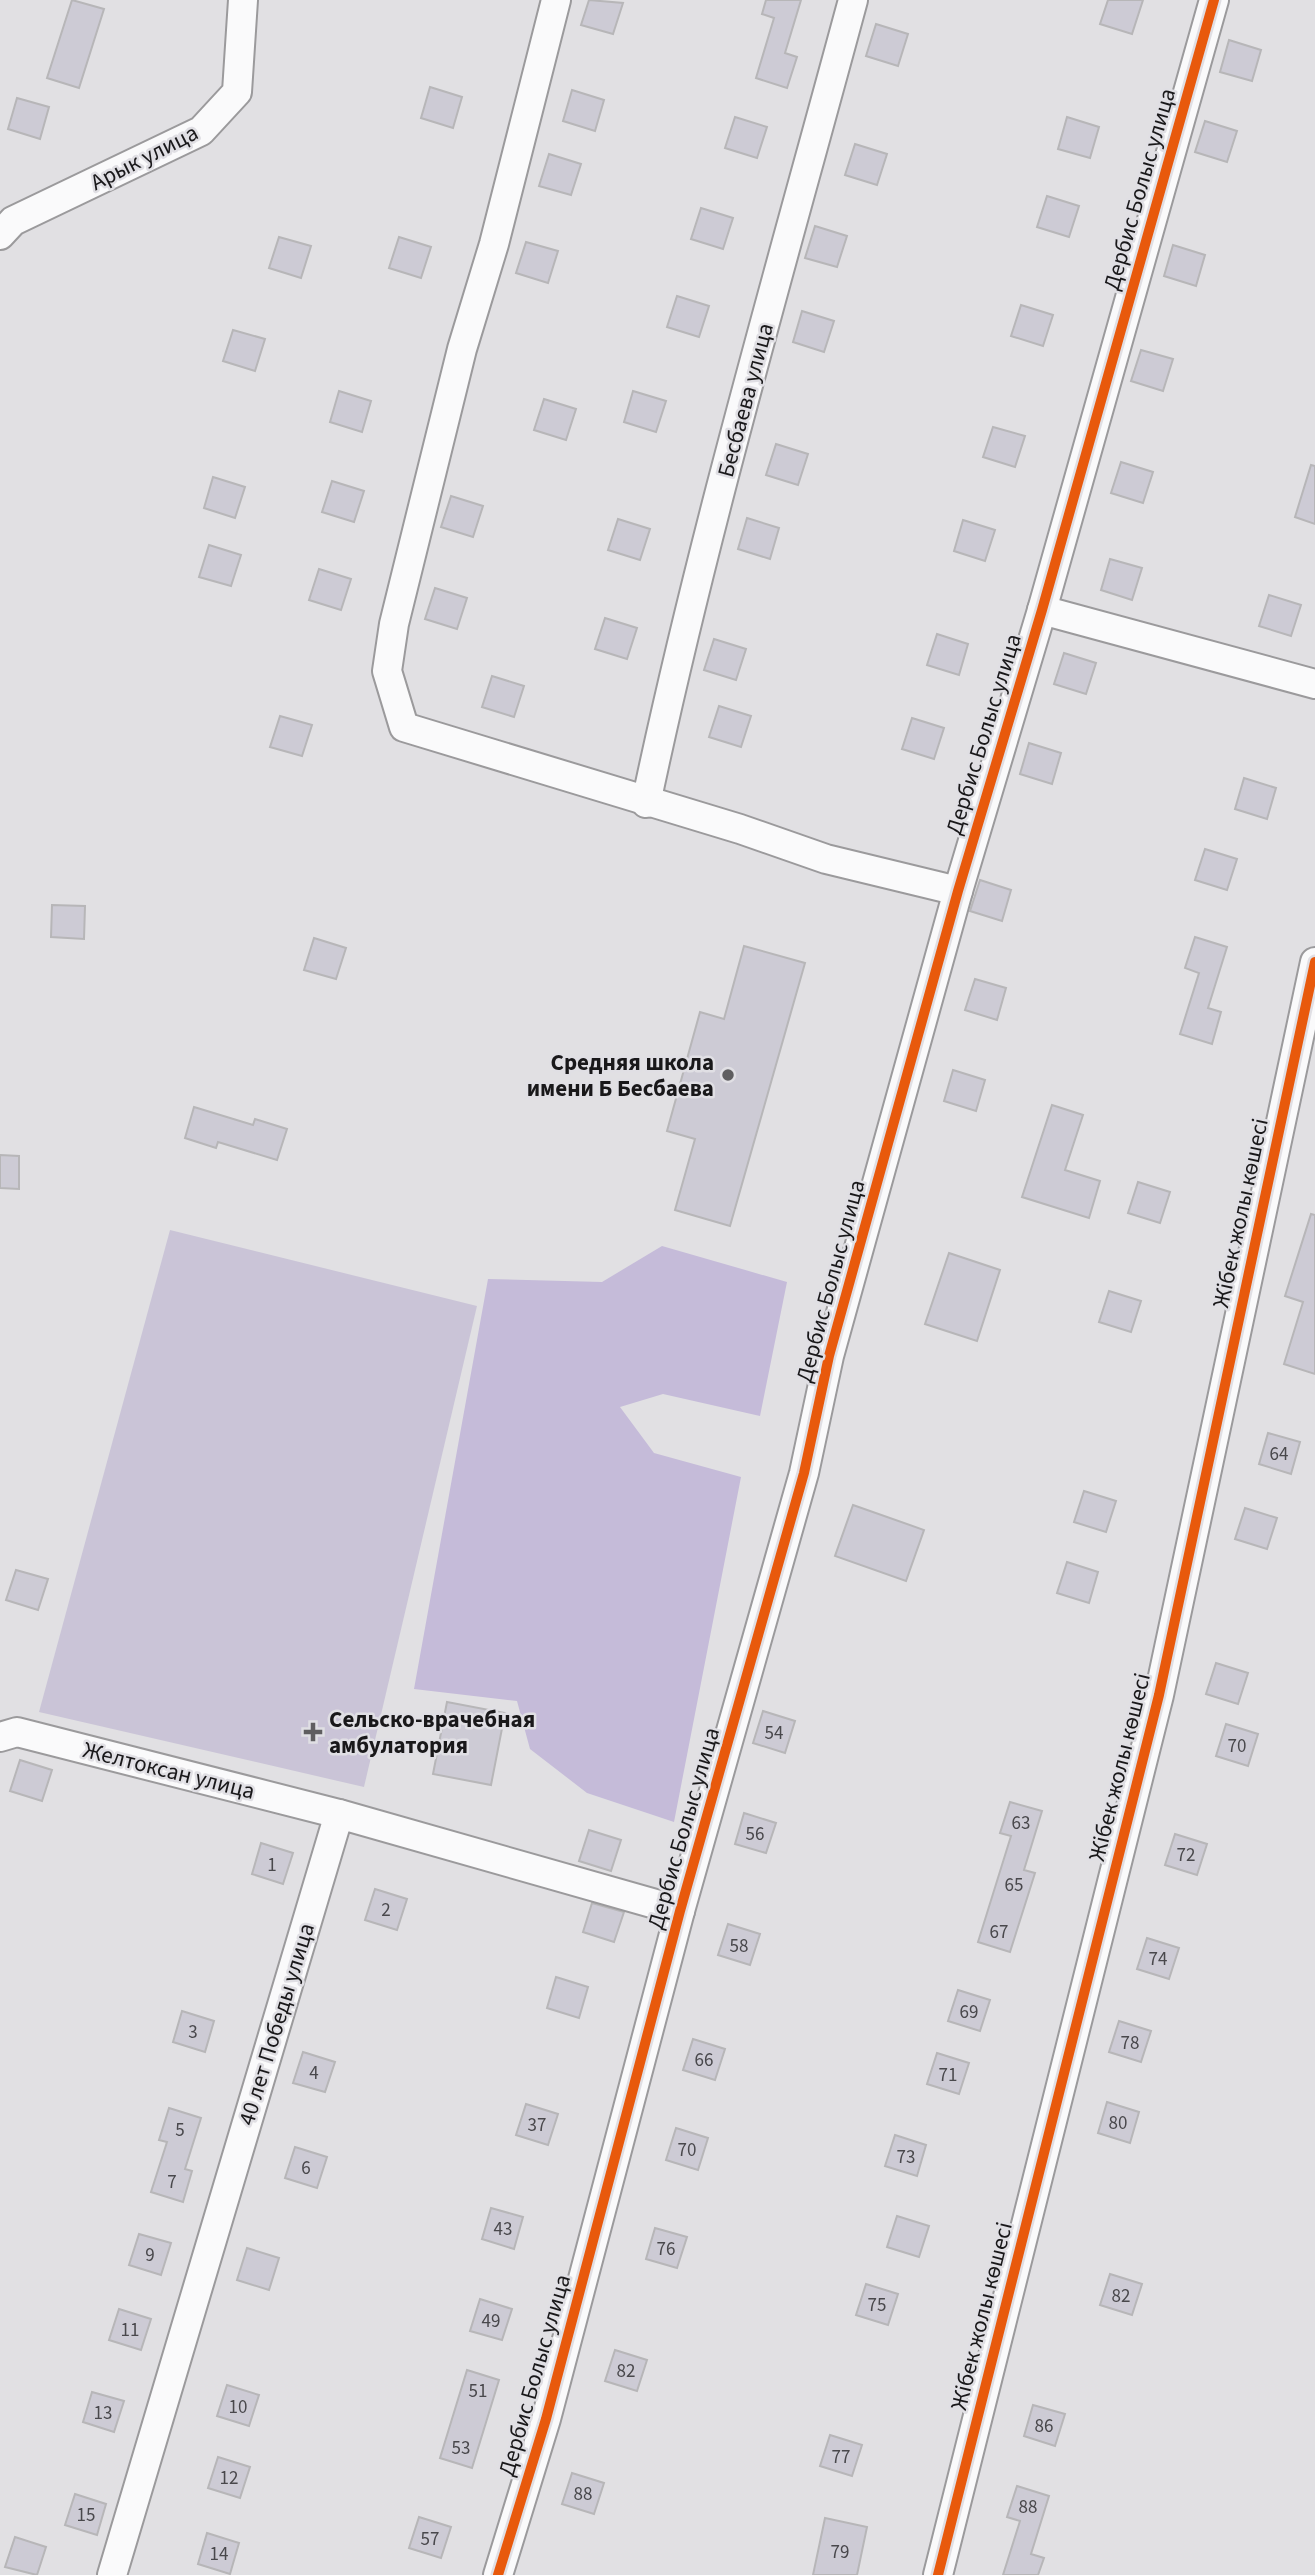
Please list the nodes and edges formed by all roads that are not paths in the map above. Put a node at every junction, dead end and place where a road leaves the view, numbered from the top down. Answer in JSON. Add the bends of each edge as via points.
{"nodes":[{"id":1,"x":243,"y":0,"type":"edge"},
{"id":2,"x":556,"y":0,"type":"edge"},
{"id":3,"x":853,"y":0,"type":"edge"},
{"id":4,"x":1214,"y":0,"type":"edge"},
{"id":5,"x":0,"y":236,"type":"edge"},
{"id":6,"x":1042,"y":610,"type":"junction"},
{"id":7,"x":1315,"y":684,"type":"edge"},
{"id":8,"x":646,"y":803,"type":"junction"},
{"id":9,"x":958,"y":891,"type":"junction"},
{"id":10,"x":1315,"y":962,"type":"edge"},
{"id":11,"x":0,"y":1737,"type":"edge"},
{"id":12,"x":339,"y":1814,"type":"junction"},
{"id":13,"x":680,"y":1911,"type":"junction"},
{"id":14,"x":112,"y":2575,"type":"edge"},
{"id":15,"x":498,"y":2575,"type":"edge"},
{"id":16,"x":938,"y":2575,"type":"edge"}],
"edges":[{"from":1,"to":5,"type":"street","name":"Арык улица","via":[[237,92],[201,131],[13,221]]},
{"from":2,"to":8,"type":"street","via":[[494,244],[462,349],[394,624],[387,671],[404,727]]},
{"from":3,"to":8,"type":"street","name":"Бесбаева улица","via":[[713,515]]},
{"from":4,"to":6,"type":"street","name":"Дербис Болыс улица"},
{"from":6,"to":7,"type":"street"},
{"from":6,"to":9,"type":"street","name":"Дербис Болыс улица"},
{"from":8,"to":9,"type":"street","via":[[826,859]]},
{"from":9,"to":13,"type":"street","name":"Дербис Болыс улица","via":[[830,1356],[804,1473]]},
{"from":10,"to":16,"type":"street","name":"Жібек жолы көшесі","via":[[1159,1695]]},
{"from":11,"to":12,"type":"street","name":"Желтоксан улица","via":[[17,1732]]},
{"from":12,"to":13,"type":"street"},
{"from":12,"to":14,"type":"street","name":"40 лет Победы улица"},
{"from":13,"to":15,"type":"street","name":"Дербис Болыс улица","via":[[546,2419]]}]}
